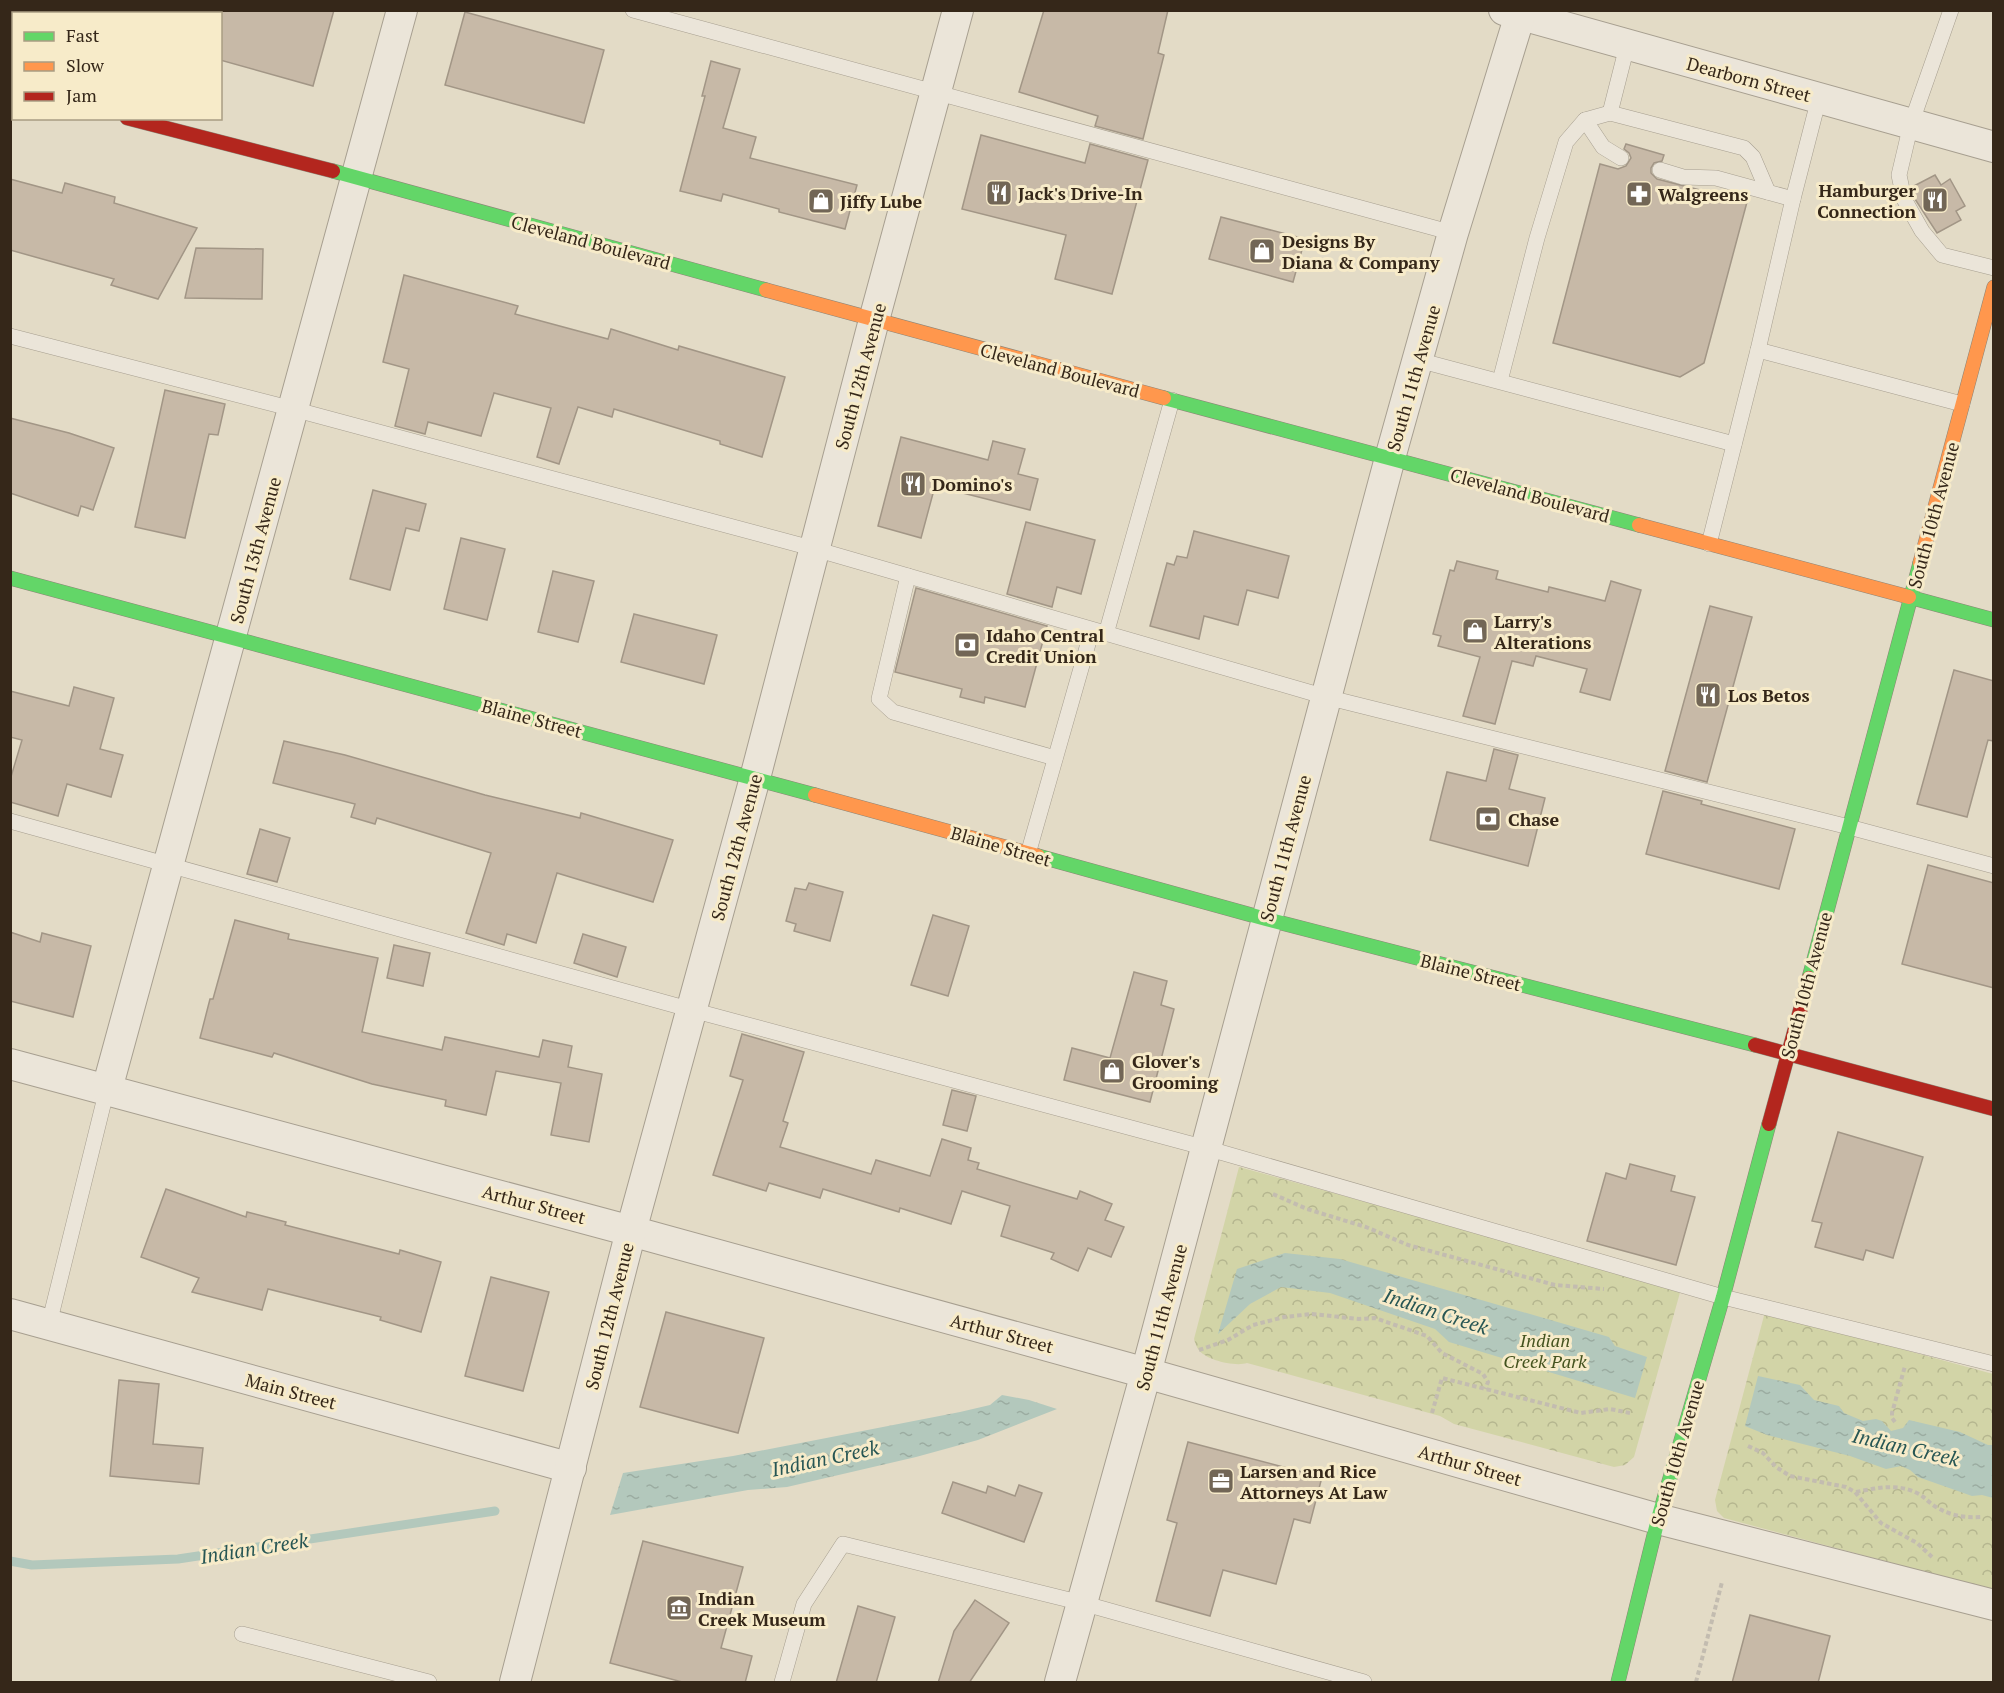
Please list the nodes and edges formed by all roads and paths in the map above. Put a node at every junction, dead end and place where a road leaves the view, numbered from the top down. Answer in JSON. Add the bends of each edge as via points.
{"nodes":[{"id":1,"x":402,"y":10,"type":"edge"},
{"id":2,"x":633,"y":10,"type":"edge"},
{"id":3,"x":958,"y":10,"type":"edge"},
{"id":4,"x":1952,"y":10,"type":"edge"},
{"id":5,"x":1515,"y":12,"type":"edge"},
{"id":6,"x":1627,"y":46,"type":"junction"},
{"id":7,"x":936,"y":91,"type":"junction"},
{"id":8,"x":1819,"y":98,"type":"junction"},
{"id":9,"x":1610,"y":113,"type":"junction"},
{"id":10,"x":135,"y":120,"type":"edge"},
{"id":11,"x":1585,"y":120,"type":"junction"},
{"id":12,"x":1911,"y":124,"type":"junction"},
{"id":13,"x":1994,"y":147,"type":"edge"},
{"id":14,"x":1622,"y":158,"type":"dead end"},
{"id":15,"x":1660,"y":170,"type":"dead end"},
{"id":16,"x":357,"y":177,"type":"junction"},
{"id":17,"x":1767,"y":192,"type":"junction"},
{"id":18,"x":1793,"y":199,"type":"junction"},
{"id":19,"x":1453,"y":233,"type":"junction"},
{"id":20,"x":1994,"y":268,"type":"edge"},
{"id":21,"x":1994,"y":287,"type":"edge"},
{"id":22,"x":874,"y":320,"type":"junction"},
{"id":23,"x":10,"y":336,"type":"edge"},
{"id":24,"x":1758,"y":350,"type":"junction"},
{"id":25,"x":1974,"y":358,"type":"junction"},
{"id":26,"x":1418,"y":360,"type":"junction"},
{"id":27,"x":1994,"y":364,"type":"edge"},
{"id":28,"x":1500,"y":381,"type":"junction"},
{"id":29,"x":1172,"y":400,"type":"junction"},
{"id":30,"x":1962,"y":404,"type":"junction"},
{"id":31,"x":293,"y":409,"type":"junction"},
{"id":32,"x":1734,"y":444,"type":"junction"},
{"id":33,"x":1390,"y":458,"type":"junction"},
{"id":34,"x":1709,"y":544,"type":"junction"},
{"id":35,"x":815,"y":549,"type":"junction"},
{"id":36,"x":908,"y":576,"type":"junction"},
{"id":37,"x":10,"y":578,"type":"edge"},
{"id":38,"x":1911,"y":598,"type":"junction"},
{"id":39,"x":1994,"y":620,"type":"edge"},
{"id":40,"x":1099,"y":632,"type":"junction"},
{"id":41,"x":230,"y":638,"type":"junction"},
{"id":42,"x":1326,"y":697,"type":"junction"},
{"id":43,"x":1055,"y":758,"type":"junction"},
{"id":44,"x":755,"y":778,"type":"junction"},
{"id":45,"x":10,"y":821,"type":"edge"},
{"id":46,"x":1849,"y":826,"type":"junction"},
{"id":47,"x":1028,"y":854,"type":"junction"},
{"id":48,"x":169,"y":864,"type":"junction"},
{"id":49,"x":1994,"y":866,"type":"edge"},
{"id":50,"x":1266,"y":920,"type":"junction"},
{"id":51,"x":692,"y":1010,"type":"junction"},
{"id":52,"x":1788,"y":1053,"type":"junction"},
{"id":53,"x":10,"y":1064,"type":"edge"},
{"id":54,"x":107,"y":1089,"type":"junction"},
{"id":55,"x":1994,"y":1109,"type":"edge"},
{"id":56,"x":1206,"y":1148,"type":"junction"},
{"id":57,"x":1263,"y":1190,"type":"dead end"},
{"id":58,"x":631,"y":1230,"type":"junction"},
{"id":59,"x":1611,"y":1288,"type":"dead end"},
{"id":60,"x":1723,"y":1297,"type":"junction"},
{"id":61,"x":10,"y":1314,"type":"edge"},
{"id":62,"x":49,"y":1324,"type":"junction"},
{"id":63,"x":1199,"y":1350,"type":"dead end"},
{"id":64,"x":1994,"y":1364,"type":"edge"},
{"id":65,"x":1146,"y":1373,"type":"junction"},
{"id":66,"x":1485,"y":1389,"type":"junction"},
{"id":67,"x":1898,"y":1393,"type":"dead end"},
{"id":68,"x":1432,"y":1413,"type":"dead end"},
{"id":69,"x":1630,"y":1413,"type":"dead end"},
{"id":70,"x":1896,"y":1422,"type":"dead end"},
{"id":71,"x":1748,"y":1446,"type":"dead end"},
{"id":72,"x":571,"y":1468,"type":"junction"},
{"id":73,"x":1856,"y":1492,"type":"junction"},
{"id":74,"x":1982,"y":1517,"type":"dead end"},
{"id":75,"x":1658,"y":1519,"type":"junction"},
{"id":76,"x":1939,"y":1563,"type":"dead end"},
{"id":77,"x":1722,"y":1582,"type":"dead end"},
{"id":78,"x":1082,"y":1603,"type":"junction"},
{"id":79,"x":1988,"y":1603,"type":"edge"},
{"id":80,"x":242,"y":1634,"type":"dead end"},
{"id":81,"x":429,"y":1683,"type":"edge"},
{"id":82,"x":515,"y":1683,"type":"edge"},
{"id":83,"x":782,"y":1683,"type":"edge"},
{"id":84,"x":1060,"y":1683,"type":"edge"},
{"id":85,"x":1364,"y":1683,"type":"edge"},
{"id":86,"x":1618,"y":1683,"type":"edge"},
{"id":87,"x":1696,"y":1683,"type":"edge"}],
"edges":[{"from":1,"to":16,"type":"street","name":"South 13th Avenue"},
{"from":2,"to":7,"type":"lane"},
{"from":3,"to":7,"type":"street","name":"South 12th Avenue"},
{"from":4,"to":12,"type":"lane"},
{"from":5,"to":6,"type":"street","name":"Dearborn Street"},
{"from":5,"to":19,"type":"street","name":"South 11th Avenue"},
{"from":6,"to":8,"type":"street","name":"Dearborn Street"},
{"from":6,"to":9,"type":"lane"},
{"from":7,"to":19,"type":"lane"},
{"from":7,"to":22,"type":"street","name":"South 12th Avenue"},
{"from":8,"to":12,"type":"street","name":"Dearborn Street"},
{"from":8,"to":18,"type":"lane"},
{"from":9,"to":11,"type":"lane"},
{"from":9,"to":17,"type":"lane","via":[[1744,148],[1753,157]]},
{"from":10,"to":16,"type":"main road","name":"Cleveland Boulevard"},
{"from":11,"to":14,"type":"lane","via":[[1603,147]]},
{"from":11,"to":28,"type":"lane","via":[[1566,142]]},
{"from":12,"to":13,"type":"street","name":"Dearborn Street"},
{"from":12,"to":20,"type":"lane","via":[[1899,175],[1904,199],[1922,231],[1942,255]]},
{"from":15,"to":17,"type":"lane","via":[[1683,177],[1716,178]]},
{"from":16,"to":22,"type":"main road","name":"Cleveland Boulevard"},
{"from":16,"to":31,"type":"street","name":"South 13th Avenue"},
{"from":17,"to":18,"type":"lane"},
{"from":18,"to":24,"type":"lane"},
{"from":19,"to":26,"type":"street","name":"South 11th Avenue"},
{"from":21,"to":25,"type":"main road","name":"South 10th Avenue"},
{"from":22,"to":29,"type":"main road","name":"Cleveland Boulevard"},
{"from":22,"to":35,"type":"street","name":"South 12th Avenue"},
{"from":23,"to":31,"type":"lane"},
{"from":24,"to":30,"type":"lane"},
{"from":24,"to":32,"type":"lane"},
{"from":25,"to":27,"type":"lane"},
{"from":25,"to":30,"type":"main road","name":"South 10th Avenue"},
{"from":26,"to":28,"type":"lane"},
{"from":26,"to":33,"type":"street","name":"South 11th Avenue"},
{"from":28,"to":32,"type":"lane"},
{"from":29,"to":33,"type":"main road","name":"Cleveland Boulevard"},
{"from":29,"to":40,"type":"lane"},
{"from":30,"to":38,"type":"main road","name":"South 10th Avenue"},
{"from":31,"to":35,"type":"lane"},
{"from":31,"to":41,"type":"street","name":"South 13th Avenue"},
{"from":32,"to":34,"type":"lane"},
{"from":33,"to":34,"type":"main road","name":"Cleveland Boulevard"},
{"from":33,"to":42,"type":"street","name":"South 11th Avenue"},
{"from":34,"to":38,"type":"main road","name":"Cleveland Boulevard"},
{"from":35,"to":36,"type":"lane"},
{"from":35,"to":44,"type":"street","name":"South 12th Avenue"},
{"from":36,"to":40,"type":"lane"},
{"from":36,"to":43,"type":"lane","via":[[879,699],[893,712]]},
{"from":37,"to":41,"type":"main road","name":"Blaine Street"},
{"from":38,"to":39,"type":"main road","name":"Cleveland Boulevard"},
{"from":38,"to":46,"type":"main road","name":"South 10th Avenue"},
{"from":40,"to":42,"type":"lane"},
{"from":40,"to":43,"type":"lane"},
{"from":41,"to":44,"type":"main road","name":"Blaine Street"},
{"from":41,"to":48,"type":"street","name":"South 13th Avenue"},
{"from":42,"to":46,"type":"lane"},
{"from":42,"to":50,"type":"street","name":"South 11th Avenue"},
{"from":43,"to":47,"type":"lane"},
{"from":44,"to":47,"type":"main road","name":"Blaine Street"},
{"from":44,"to":51,"type":"street","name":"South 12th Avenue"},
{"from":45,"to":48,"type":"lane"},
{"from":46,"to":49,"type":"lane"},
{"from":46,"to":52,"type":"main road","name":"South 10th Avenue"},
{"from":47,"to":50,"type":"main road","name":"Blaine Street"},
{"from":48,"to":51,"type":"lane"},
{"from":48,"to":54,"type":"street","name":"South 13th Avenue"},
{"from":50,"to":52,"type":"main road","name":"Blaine Street"},
{"from":50,"to":56,"type":"street","name":"South 11th Avenue"},
{"from":51,"to":56,"type":"lane"},
{"from":51,"to":58,"type":"street","name":"South 12th Avenue"},
{"from":52,"to":55,"type":"main road","name":"Blaine Street"},
{"from":52,"to":60,"type":"main road","name":"South 10th Avenue"},
{"from":53,"to":54,"type":"street","name":"Arthur Street"},
{"from":54,"to":58,"type":"street","name":"Arthur Street"},
{"from":54,"to":62,"type":"lane"},
{"from":56,"to":60,"type":"lane"},
{"from":56,"to":65,"type":"street","name":"South 11th Avenue"},
{"from":57,"to":59,"type":"path","via":[[1408,1245],[1555,1286]]},
{"from":58,"to":65,"type":"street","name":"Arthur Street"},
{"from":58,"to":72,"type":"street","name":"South 12th Avenue"},
{"from":60,"to":64,"type":"lane"},
{"from":60,"to":75,"type":"main road","name":"South 10th Avenue"},
{"from":61,"to":62,"type":"street","name":"Main Street"},
{"from":62,"to":72,"type":"street","name":"Main Street"},
{"from":63,"to":66,"type":"path","via":[[1228,1340],[1253,1325],[1284,1317],[1312,1314],[1375,1318],[1427,1336],[1442,1353],[1483,1374],[1488,1382]]},
{"from":65,"to":75,"type":"street","name":"Arthur Street"},
{"from":65,"to":78,"type":"street","name":"South 11th Avenue"},
{"from":66,"to":68,"type":"path","via":[[1442,1378]]},
{"from":66,"to":69,"type":"path","via":[[1581,1413],[1610,1409]]},
{"from":67,"to":70,"type":"path","via":[[1892,1413]]},
{"from":71,"to":73,"type":"path","via":[[1763,1453],[1790,1476]]},
{"from":72,"to":82,"type":"street","name":"South 12th Avenue"},
{"from":73,"to":74,"type":"path","via":[[1881,1486],[1906,1489],[1950,1514]]},
{"from":73,"to":76,"type":"path","via":[[1881,1523],[1917,1543]]},
{"from":75,"to":79,"type":"street","name":"Arthur Street"},
{"from":75,"to":86,"type":"main road","name":"South 10th Avenue"},
{"from":77,"to":87,"type":"path"},
{"from":78,"to":83,"type":"lane","via":[[843,1544],[804,1604]]},
{"from":78,"to":84,"type":"street","name":"South 11th Avenue"},
{"from":78,"to":85,"type":"lane"},
{"from":80,"to":81,"type":"lane"}]}
